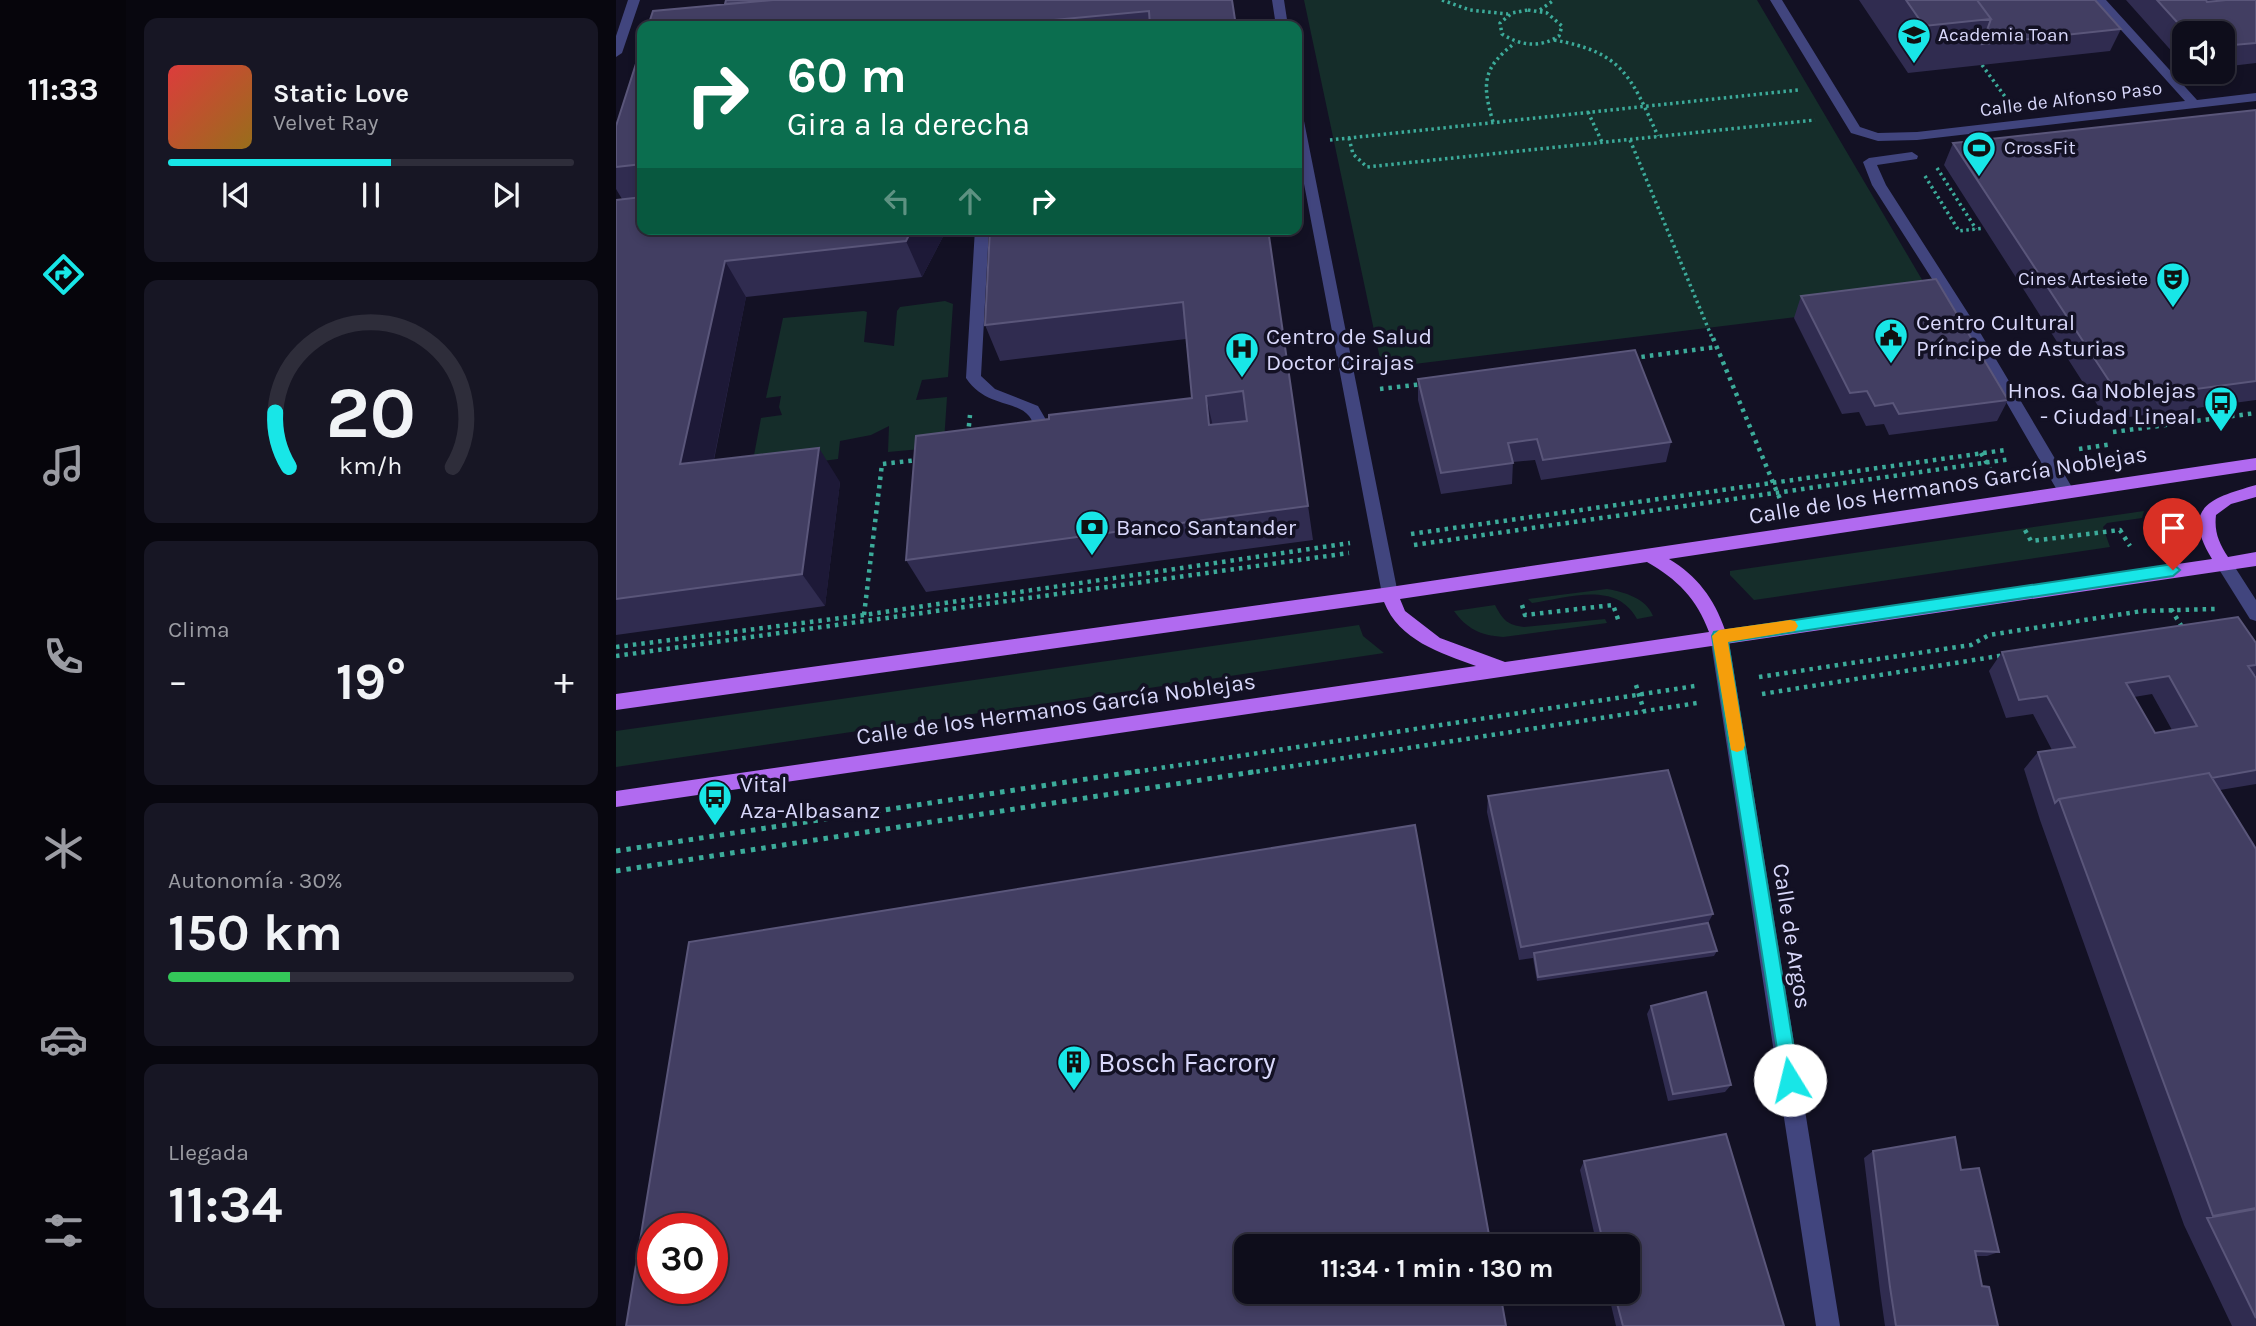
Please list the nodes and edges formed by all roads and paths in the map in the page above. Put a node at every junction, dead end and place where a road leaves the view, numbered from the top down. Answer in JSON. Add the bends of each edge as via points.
{"nodes":[{"id":1,"x":634,"y":0,"type":"edge"},
{"id":2,"x":1278,"y":0,"type":"edge"},
{"id":3,"x":1442,"y":0,"type":"edge"},
{"id":4,"x":1554,"y":0,"type":"edge"},
{"id":5,"x":1776,"y":0,"type":"edge"},
{"id":6,"x":2100,"y":0,"type":"edge"},
{"id":7,"x":1539,"y":11,"type":"junction"},
{"id":8,"x":1509,"y":14,"type":"junction"},
{"id":9,"x":1281,"y":21,"type":"edge"},
{"id":10,"x":1553,"y":40,"type":"junction"},
{"id":11,"x":1516,"y":43,"type":"junction"},
{"id":12,"x":616,"y":53,"type":"edge"},
{"id":13,"x":1982,"y":65,"type":"edge"},
{"id":14,"x":1829,"y":87,"type":"junction"},
{"id":15,"x":1799,"y":90,"type":"junction"},
{"id":16,"x":2256,"y":97,"type":"edge"},
{"id":17,"x":2194,"y":104,"type":"junction"},
{"id":18,"x":1644,"y":105,"type":"junction"},
{"id":19,"x":1588,"y":112,"type":"junction"},
{"id":20,"x":1493,"y":122,"type":"junction"},
{"id":21,"x":2024,"y":123,"type":"junction"},
{"id":22,"x":1659,"y":136,"type":"junction"},
{"id":23,"x":1349,"y":138,"type":"junction"},
{"id":24,"x":1630,"y":140,"type":"junction"},
{"id":25,"x":1602,"y":142,"type":"junction"},
{"id":26,"x":1302,"y":148,"type":"edge"},
{"id":27,"x":1912,"y":156,"type":"joint"},
{"id":28,"x":1302,"y":158,"type":"edge"},
{"id":29,"x":1934,"y":164,"type":"dead end"},
{"id":30,"x":1984,"y":228,"type":"dead end"},
{"id":31,"x":1976,"y":229,"type":"junction"},
{"id":32,"x":982,"y":235,"type":"edge"},
{"id":33,"x":1716,"y":347,"type":"junction"},
{"id":34,"x":1621,"y":359,"type":"edge"},
{"id":35,"x":973,"y":378,"type":"junction"},
{"id":36,"x":1431,"y":383,"type":"edge"},
{"id":37,"x":1350,"y":393,"type":"junction"},
{"id":38,"x":2256,"y":413,"type":"edge"},
{"id":39,"x":2113,"y":432,"type":"dead end"},
{"id":40,"x":1043,"y":439,"type":"edge"},
{"id":41,"x":967,"y":442,"type":"edge"},
{"id":42,"x":2112,"y":444,"type":"dead end"},
{"id":43,"x":2041,"y":450,"type":"junction"},
{"id":44,"x":930,"y":458,"type":"edge"},
{"id":45,"x":2256,"y":464,"type":"edge"},
{"id":46,"x":1774,"y":484,"type":"junction"},
{"id":47,"x":2256,"y":491,"type":"edge"},
{"id":48,"x":1778,"y":492,"type":"junction"},
{"id":49,"x":2067,"y":493,"type":"junction"},
{"id":50,"x":1794,"y":533,"type":"junction"},
{"id":51,"x":1407,"y":535,"type":"dead end"},
{"id":52,"x":1355,"y":542,"type":"dead end"},
{"id":53,"x":1413,"y":545,"type":"dead end"},
{"id":54,"x":1355,"y":552,"type":"dead end"},
{"id":55,"x":1648,"y":555,"type":"junction"},
{"id":56,"x":2256,"y":559,"type":"edge"},
{"id":57,"x":2222,"y":563,"type":"junction"},
{"id":58,"x":1390,"y":594,"type":"junction"},
{"id":59,"x":1520,"y":601,"type":"dead end"},
{"id":60,"x":2166,"y":603,"type":"dead end"},
{"id":61,"x":2172,"y":610,"type":"junction"},
{"id":62,"x":2208,"y":610,"type":"dead end"},
{"id":63,"x":2256,"y":614,"type":"edge"},
{"id":64,"x":864,"y":615,"type":"junction"},
{"id":65,"x":1619,"y":622,"type":"dead end"},
{"id":66,"x":2192,"y":625,"type":"edge"},
{"id":67,"x":2182,"y":627,"type":"junction"},
{"id":68,"x":2168,"y":629,"type":"edge"},
{"id":69,"x":1719,"y":636,"type":"junction"},
{"id":70,"x":616,"y":647,"type":"edge"},
{"id":71,"x":2018,"y":653,"type":"edge"},
{"id":72,"x":616,"y":656,"type":"edge"},
{"id":73,"x":1503,"y":668,"type":"junction"},
{"id":74,"x":1758,"y":677,"type":"dead end"},
{"id":75,"x":1636,"y":685,"type":"dead end"},
{"id":76,"x":1705,"y":685,"type":"dead end"},
{"id":77,"x":1639,"y":694,"type":"junction"},
{"id":78,"x":1758,"y":694,"type":"dead end"},
{"id":79,"x":616,"y":702,"type":"edge"},
{"id":80,"x":1705,"y":702,"type":"dead end"},
{"id":81,"x":1644,"y":712,"type":"junction"},
{"id":82,"x":616,"y":799,"type":"edge"},
{"id":83,"x":616,"y":851,"type":"edge"},
{"id":84,"x":616,"y":871,"type":"edge"},
{"id":85,"x":1828,"y":1326,"type":"edge"}],
"edges":[{"from":1,"to":12,"type":"street"},
{"from":2,"to":9,"type":"street"},
{"from":3,"to":8,"type":"path","via":[[1470,10]]},
{"from":4,"to":7,"type":"path"},
{"from":5,"to":14,"type":"street","name":"Calle de Alfonso Paso"},
{"from":6,"to":17,"type":"street"},
{"from":7,"to":8,"type":"path"},
{"from":7,"to":10,"type":"path","via":[[1554,16],[1562,26]]},
{"from":8,"to":11,"type":"path","via":[[1500,29]]},
{"from":10,"to":11,"type":"path","via":[[1536,45]]},
{"from":10,"to":18,"type":"path","via":[[1611,58],[1625,70]]},
{"from":11,"to":20,"type":"path","via":[[1501,52],[1485,75]]},
{"from":13,"to":21,"type":"path"},
{"from":14,"to":15,"type":"path"},
{"from":14,"to":21,"type":"street","name":"Calle de Alfonso Paso","via":[[1855,130],[1867,136],[1891,139]]},
{"from":15,"to":18,"type":"path"},
{"from":15,"to":22,"type":"path","via":[[1820,119]]},
{"from":16,"to":17,"type":"street","name":"Calle de Alfonso Paso"},
{"from":17,"to":21,"type":"street","name":"Calle de Alfonso Paso"},
{"from":18,"to":19,"type":"path"},
{"from":18,"to":22,"type":"path"},
{"from":19,"to":20,"type":"path"},
{"from":19,"to":25,"type":"path"},
{"from":20,"to":23,"type":"path"},
{"from":22,"to":24,"type":"path"},
{"from":23,"to":25,"type":"path","via":[[1353,154],[1367,167]]},
{"from":23,"to":26,"type":"path"},
{"from":24,"to":25,"type":"path"},
{"from":24,"to":33,"type":"path"},
{"from":27,"to":31,"type":"path","via":[[1959,231]]},
{"from":27,"to":43,"type":"street","via":[[1869,162]]},
{"from":28,"to":37,"type":"street"},
{"from":29,"to":31,"type":"path"},
{"from":30,"to":31,"type":"path"},
{"from":32,"to":35,"type":"street"},
{"from":33,"to":34,"type":"path"},
{"from":33,"to":46,"type":"path"},
{"from":35,"to":40,"type":"street","via":[[989,392],[1033,409],[1042,421]]},
{"from":35,"to":41,"type":"path"},
{"from":36,"to":37,"type":"path"},
{"from":37,"to":58,"type":"street"},
{"from":38,"to":39,"type":"path"},
{"from":42,"to":43,"type":"path"},
{"from":43,"to":46,"type":"path"},
{"from":43,"to":48,"type":"path"},
{"from":43,"to":49,"type":"street"},
{"from":44,"to":64,"type":"path","via":[[882,464]]},
{"from":45,"to":49,"type":"main road","name":"Calle de los Hermanos García Noblejas"},
{"from":46,"to":48,"type":"path"},
{"from":46,"to":51,"type":"path","via":[[1500,526]]},
{"from":47,"to":57,"type":"main road","via":[[2226,500],[2208,512],[2204,527]]},
{"from":48,"to":50,"type":"path"},
{"from":48,"to":53,"type":"path"},
{"from":49,"to":50,"type":"main road","name":"Calle de los Hermanos García Noblejas"},
{"from":50,"to":55,"type":"main road","name":"Calle de los Hermanos García Noblejas"},
{"from":52,"to":64,"type":"path"},
{"from":54,"to":72,"type":"path"},
{"from":55,"to":58,"type":"main road","name":"Calle de los Hermanos García Noblejas"},
{"from":55,"to":69,"type":"main road","via":[[1693,584],[1710,608]]},
{"from":56,"to":57,"type":"main road","name":"Calle de los Hermanos García Noblejas"},
{"from":57,"to":63,"type":"street"},
{"from":57,"to":69,"type":"main road","name":"Calle de los Hermanos García Noblejas"},
{"from":58,"to":73,"type":"main road","name":"Calle de los Hermanos García Noblejas","via":[[1398,615],[1434,643]]},
{"from":58,"to":79,"type":"main road","name":"Calle de los Hermanos García Noblejas"},
{"from":59,"to":65,"type":"path","via":[[1525,615],[1613,605]]},
{"from":60,"to":61,"type":"path"},
{"from":61,"to":62,"type":"path"},
{"from":61,"to":67,"type":"path"},
{"from":61,"to":74,"type":"path","via":[[1989,635],[1971,645]]},
{"from":64,"to":70,"type":"path"},
{"from":66,"to":67,"type":"path"},
{"from":67,"to":68,"type":"path"},
{"from":69,"to":73,"type":"main road","name":"Calle de los Hermanos García Noblejas"},
{"from":69,"to":85,"type":"street","name":"Calle de Argos"},
{"from":71,"to":78,"type":"path"},
{"from":73,"to":82,"type":"main road","name":"Calle de los Hermanos García Noblejas"},
{"from":75,"to":77,"type":"path"},
{"from":76,"to":77,"type":"path"},
{"from":77,"to":81,"type":"path"},
{"from":77,"to":83,"type":"path"},
{"from":80,"to":81,"type":"path"},
{"from":81,"to":84,"type":"path"}]}
